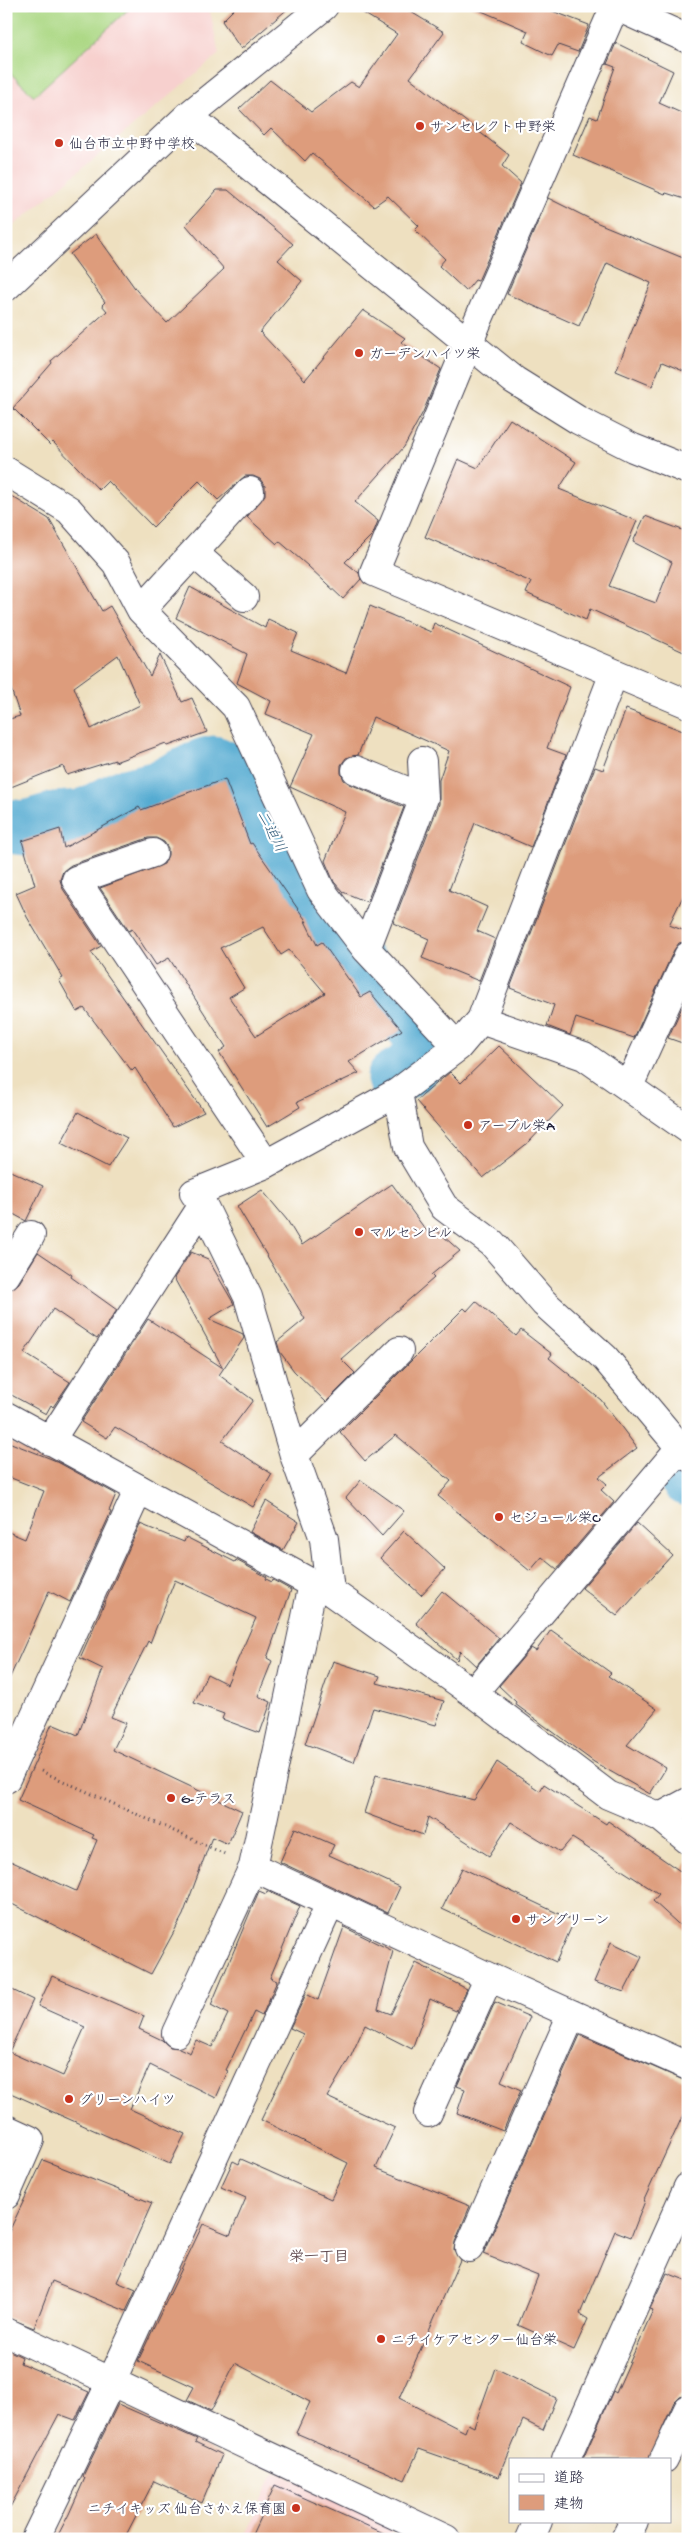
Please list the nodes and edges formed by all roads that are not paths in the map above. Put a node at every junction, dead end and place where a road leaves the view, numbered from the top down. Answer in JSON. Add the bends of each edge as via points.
{"nodes":[{"id":1,"x":324,"y":6,"type":"edge"},
{"id":2,"x":663,"y":16,"type":"edge"},
{"id":3,"x":688,"y":39,"type":"edge"},
{"id":4,"x":188,"y":116,"type":"junction"},
{"id":5,"x":6,"y":287,"type":"edge"},
{"id":6,"x":469,"y":343,"type":"junction"},
{"id":7,"x":688,"y":470,"type":"edge"},
{"id":8,"x":6,"y":471,"type":"edge"},
{"id":9,"x":250,"y":491,"type":"dead end"},
{"id":10,"x":194,"y":553,"type":"junction"},
{"id":11,"x":244,"y":597,"type":"dead end"},
{"id":12,"x":141,"y":610,"type":"junction"},
{"id":13,"x":614,"y":673,"type":"junction"},
{"id":14,"x":688,"y":704,"type":"edge"},
{"id":15,"x":422,"y":761,"type":"dead end"},
{"id":16,"x":356,"y":770,"type":"dead end"},
{"id":17,"x":424,"y":798,"type":"junction"},
{"id":18,"x":153,"y":853,"type":"dead end"},
{"id":19,"x":366,"y":949,"type":"junction"},
{"id":20,"x":688,"y":956,"type":"edge"},
{"id":21,"x":481,"y":1020,"type":"junction"},
{"id":22,"x":458,"y":1047,"type":"junction"},
{"id":23,"x":628,"y":1086,"type":"junction"},
{"id":24,"x":398,"y":1092,"type":"junction"},
{"id":25,"x":688,"y":1129,"type":"edge"},
{"id":26,"x":266,"y":1164,"type":"junction"},
{"id":27,"x":203,"y":1205,"type":"junction"},
{"id":28,"x":30,"y":1235,"type":"dead end"},
{"id":29,"x":6,"y":1275,"type":"edge"},
{"id":30,"x":399,"y":1350,"type":"dead end"},
{"id":31,"x":6,"y":1416,"type":"edge"},
{"id":32,"x":50,"y":1441,"type":"junction"},
{"id":33,"x":684,"y":1452,"type":"edge"},
{"id":34,"x":294,"y":1455,"type":"junction"},
{"id":35,"x":139,"y":1489,"type":"junction"},
{"id":36,"x":322,"y":1587,"type":"junction"},
{"id":37,"x":473,"y":1693,"type":"junction"},
{"id":38,"x":11,"y":1769,"type":"edge"},
{"id":39,"x":688,"y":1802,"type":"edge"},
{"id":40,"x":660,"y":1818,"type":"junction"},
{"id":41,"x":688,"y":1840,"type":"edge"},
{"id":42,"x":253,"y":1867,"type":"junction"},
{"id":43,"x":330,"y":1904,"type":"junction"},
{"id":44,"x":489,"y":1977,"type":"junction"},
{"id":45,"x":572,"y":2014,"type":"junction"},
{"id":46,"x":176,"y":2033,"type":"dead end"},
{"id":47,"x":688,"y":2066,"type":"edge"},
{"id":48,"x":428,"y":2113,"type":"dead end"},
{"id":49,"x":6,"y":2129,"type":"edge"},
{"id":50,"x":688,"y":2187,"type":"edge"},
{"id":51,"x":6,"y":2195,"type":"edge"},
{"id":52,"x":469,"y":2248,"type":"dead end"},
{"id":53,"x":6,"y":2332,"type":"edge"},
{"id":54,"x":112,"y":2380,"type":"junction"},
{"id":55,"x":688,"y":2409,"type":"edge"},
{"id":56,"x":566,"y":2458,"type":"edge"},
{"id":57,"x":664,"y":2458,"type":"edge"},
{"id":58,"x":538,"y":2522,"type":"edge"},
{"id":59,"x":634,"y":2522,"type":"edge"},
{"id":60,"x":35,"y":2539,"type":"edge"},
{"id":61,"x":446,"y":2539,"type":"edge"},
{"id":62,"x":530,"y":2539,"type":"edge"},
{"id":63,"x":626,"y":2539,"type":"edge"}],
"edges":[{"from":1,"to":4,"type":"street"},
{"from":2,"to":3,"type":"street"},
{"from":2,"to":6,"type":"street","via":[[615,6]]},
{"from":4,"to":5,"type":"street"},
{"from":4,"to":6,"type":"street"},
{"from":6,"to":7,"type":"street","via":[[514,380],[578,420],[633,448]]},
{"from":6,"to":13,"type":"street","via":[[374,572]]},
{"from":8,"to":12,"type":"street","via":[[69,510],[116,562]]},
{"from":9,"to":10,"type":"street"},
{"from":10,"to":11,"type":"street"},
{"from":10,"to":12,"type":"street"},
{"from":12,"to":19,"type":"street","via":[[236,707],[321,890]]},
{"from":13,"to":14,"type":"street"},
{"from":13,"to":21,"type":"street"},
{"from":15,"to":17,"type":"street"},
{"from":16,"to":17,"type":"street"},
{"from":17,"to":19,"type":"street"},
{"from":18,"to":26,"type":"street","via":[[76,880]]},
{"from":19,"to":22,"type":"street"},
{"from":20,"to":23,"type":"street"},
{"from":21,"to":22,"type":"street"},
{"from":21,"to":23,"type":"street","via":[[584,1056]]},
{"from":22,"to":24,"type":"street"},
{"from":23,"to":25,"type":"street"},
{"from":24,"to":26,"type":"street"},
{"from":24,"to":33,"type":"street","via":[[408,1147],[444,1207],[492,1243],[544,1302],[605,1358]]},
{"from":26,"to":27,"type":"street","via":[[194,1193]]},
{"from":27,"to":32,"type":"street"},
{"from":27,"to":34,"type":"street","via":[[248,1297]]},
{"from":28,"to":29,"type":"street"},
{"from":30,"to":34,"type":"street"},
{"from":31,"to":32,"type":"street"},
{"from":32,"to":35,"type":"street"},
{"from":33,"to":37,"type":"street"},
{"from":34,"to":36,"type":"street","via":[[324,1539]]},
{"from":35,"to":36,"type":"street"},
{"from":35,"to":38,"type":"street"},
{"from":36,"to":37,"type":"street"},
{"from":36,"to":42,"type":"street"},
{"from":37,"to":40,"type":"street","via":[[608,1796]]},
{"from":39,"to":40,"type":"street"},
{"from":40,"to":41,"type":"street"},
{"from":42,"to":43,"type":"street"},
{"from":42,"to":46,"type":"street"},
{"from":43,"to":44,"type":"street"},
{"from":43,"to":54,"type":"street"},
{"from":44,"to":45,"type":"street"},
{"from":44,"to":48,"type":"street"},
{"from":45,"to":47,"type":"street"},
{"from":45,"to":52,"type":"street"},
{"from":49,"to":51,"type":"street","via":[[30,2140]]},
{"from":50,"to":56,"type":"street"},
{"from":53,"to":54,"type":"street"},
{"from":54,"to":60,"type":"street"},
{"from":54,"to":61,"type":"street"},
{"from":55,"to":57,"type":"street"},
{"from":58,"to":62,"type":"street"},
{"from":59,"to":63,"type":"street"}]}
